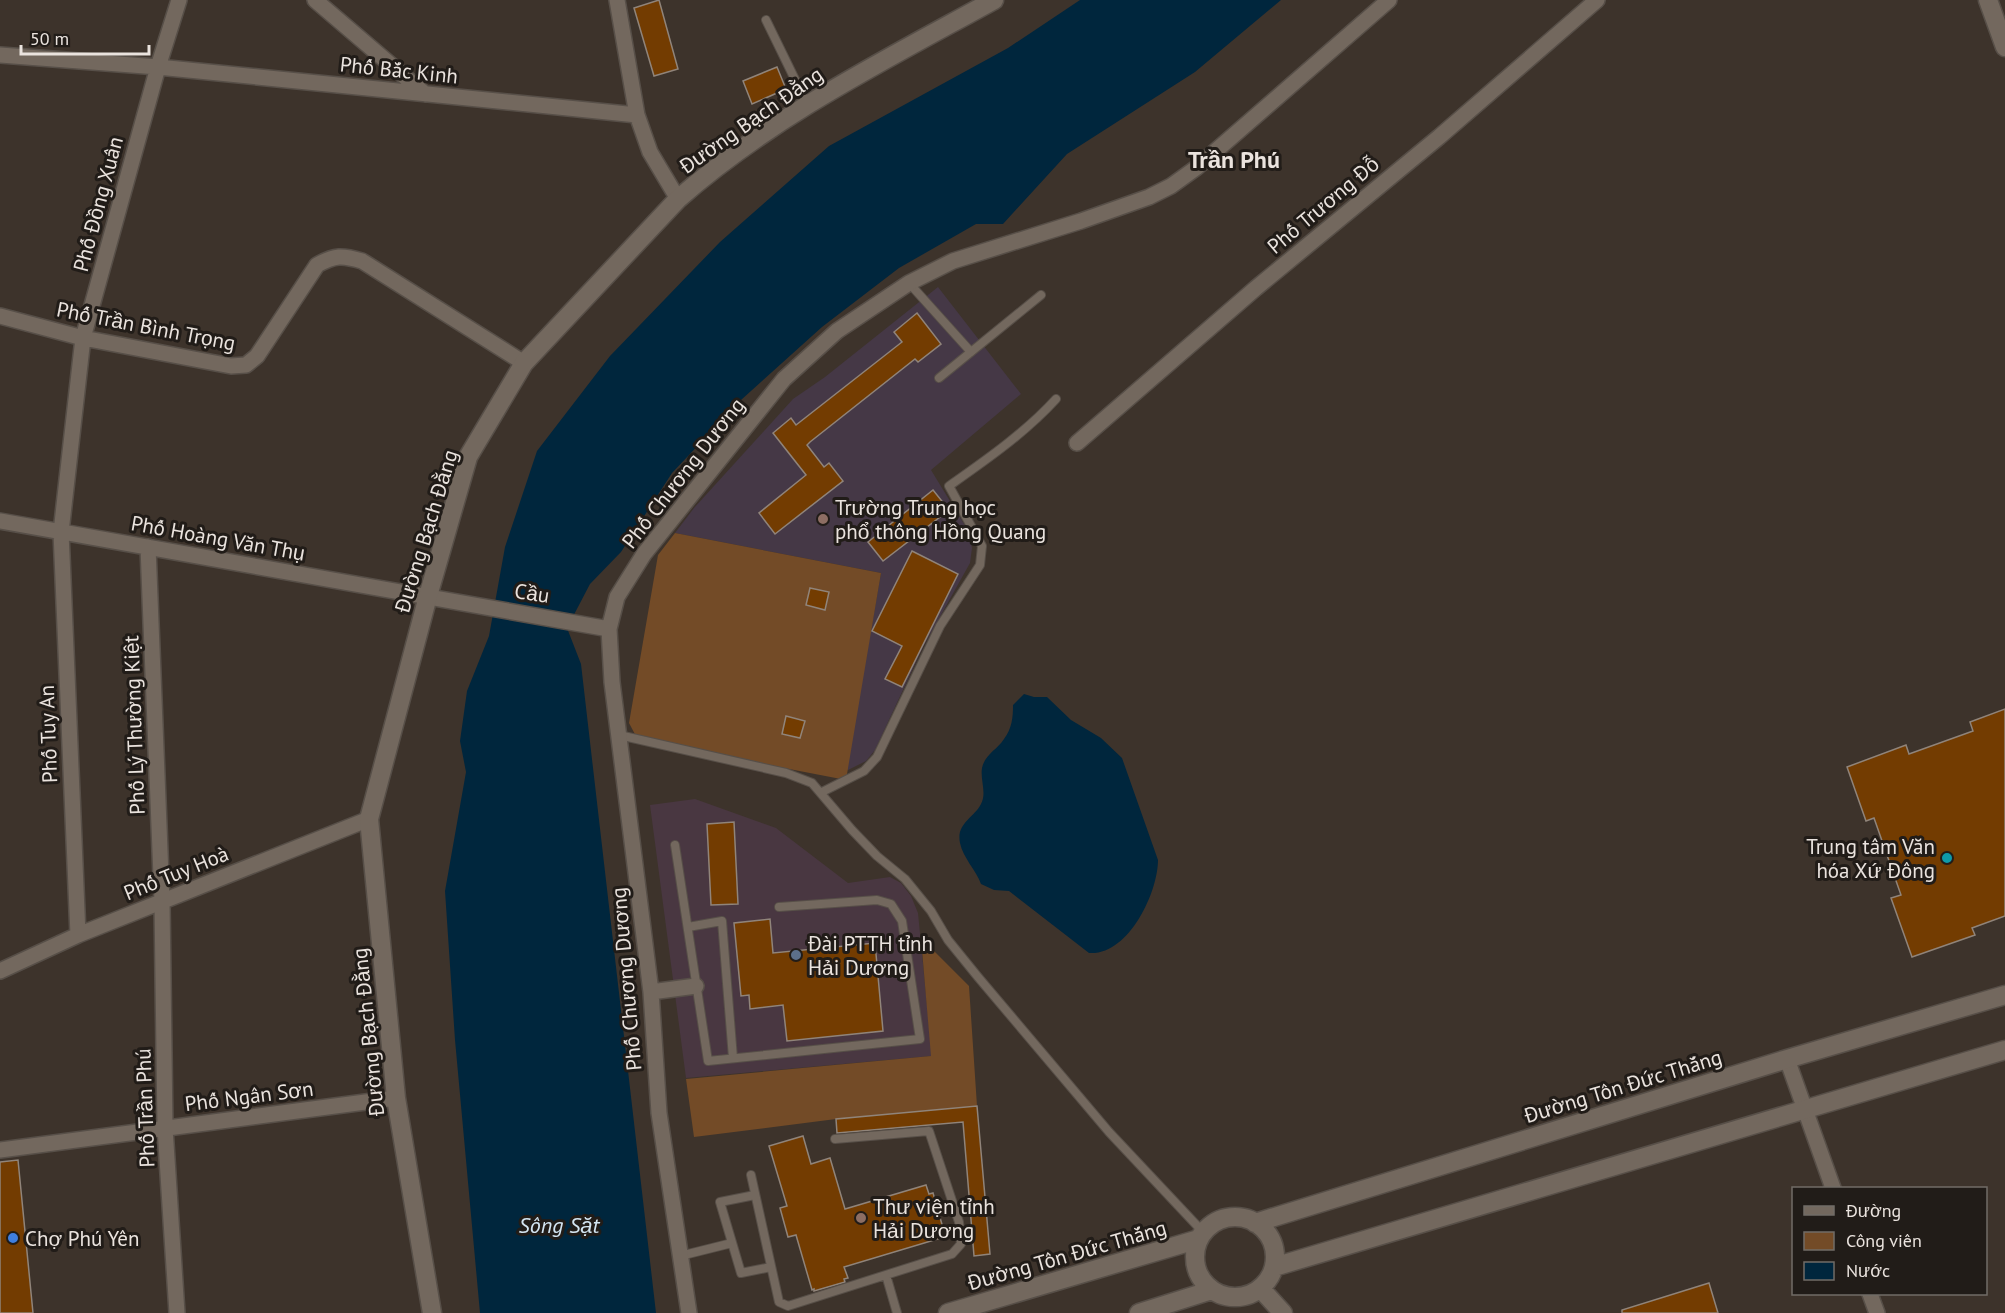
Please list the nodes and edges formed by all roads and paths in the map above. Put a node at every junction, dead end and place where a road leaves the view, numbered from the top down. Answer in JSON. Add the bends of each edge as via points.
{"nodes":[{"id":1,"x":179,"y":0,"type":"edge"},
{"id":2,"x":315,"y":0,"type":"edge"},
{"id":3,"x":994,"y":0,"type":"edge"},
{"id":4,"x":1389,"y":0,"type":"edge"},
{"id":5,"x":1597,"y":0,"type":"edge"},
{"id":6,"x":1988,"y":0,"type":"edge"},
{"id":7,"x":620,"y":1,"type":"edge"},
{"id":8,"x":766,"y":20,"type":"dead end"},
{"id":9,"x":2005,"y":47,"type":"edge"},
{"id":10,"x":0,"y":55,"type":"edge"},
{"id":11,"x":158,"y":67,"type":"junction"},
{"id":12,"x":425,"y":94,"type":"junction"},
{"id":13,"x":807,"y":104,"type":"junction"},
{"id":14,"x":637,"y":115,"type":"junction"},
{"id":15,"x":678,"y":199,"type":"junction"},
{"id":16,"x":909,"y":283,"type":"junction"},
{"id":17,"x":1041,"y":295,"type":"dead end"},
{"id":18,"x":0,"y":316,"type":"edge"},
{"id":19,"x":83,"y":338,"type":"junction"},
{"id":20,"x":971,"y":352,"type":"junction"},
{"id":21,"x":524,"y":363,"type":"junction"},
{"id":22,"x":939,"y":378,"type":"dead end"},
{"id":23,"x":1056,"y":399,"type":"dead end"},
{"id":24,"x":1077,"y":443,"type":"dead end"},
{"id":25,"x":0,"y":521,"type":"edge"},
{"id":26,"x":61,"y":532,"type":"junction"},
{"id":27,"x":148,"y":547,"type":"junction"},
{"id":28,"x":428,"y":596,"type":"junction"},
{"id":29,"x":468,"y":604,"type":"joint"},
{"id":30,"x":609,"y":629,"type":"junction"},
{"id":31,"x":618,"y":735,"type":"junction"},
{"id":32,"x":822,"y":792,"type":"junction"},
{"id":33,"x":369,"y":819,"type":"junction"},
{"id":34,"x":675,"y":845,"type":"dead end"},
{"id":35,"x":162,"y":902,"type":"junction"},
{"id":36,"x":779,"y":907,"type":"dead end"},
{"id":37,"x":688,"y":927,"type":"junction"},
{"id":38,"x":78,"y":935,"type":"junction"},
{"id":39,"x":0,"y":971,"type":"edge"},
{"id":40,"x":696,"y":986,"type":"junction"},
{"id":41,"x":651,"y":992,"type":"junction"},
{"id":42,"x":2005,"y":995,"type":"edge"},
{"id":43,"x":2005,"y":1050,"type":"edge"},
{"id":44,"x":733,"y":1058,"type":"junction"},
{"id":45,"x":1787,"y":1059,"type":"junction"},
{"id":46,"x":396,"y":1098,"type":"junction"},
{"id":47,"x":1806,"y":1109,"type":"junction"},
{"id":48,"x":165,"y":1128,"type":"junction"},
{"id":49,"x":835,"y":1139,"type":"dead end"},
{"id":50,"x":0,"y":1150,"type":"edge"},
{"id":51,"x":751,"y":1175,"type":"dead end"},
{"id":52,"x":1833,"y":1187,"type":"edge"},
{"id":53,"x":755,"y":1195,"type":"junction"},
{"id":54,"x":1255,"y":1223,"type":"junction"},
{"id":55,"x":1201,"y":1236,"type":"junction"},
{"id":56,"x":732,"y":1243,"type":"junction"},
{"id":57,"x":680,"y":1256,"type":"junction"},
{"id":58,"x":771,"y":1267,"type":"junction"},
{"id":59,"x":1274,"y":1267,"type":"junction"},
{"id":60,"x":886,"y":1275,"type":"junction"},
{"id":61,"x":1260,"y":1288,"type":"junction"},
{"id":62,"x":1212,"y":1290,"type":"junction"},
{"id":63,"x":1871,"y":1295,"type":"edge"},
{"id":64,"x":996,"y":1306,"type":"edge"},
{"id":65,"x":177,"y":1313,"type":"edge"},
{"id":66,"x":432,"y":1313,"type":"edge"},
{"id":67,"x":688,"y":1313,"type":"edge"},
{"id":68,"x":897,"y":1313,"type":"edge"},
{"id":69,"x":948,"y":1313,"type":"edge"},
{"id":70,"x":1139,"y":1313,"type":"edge"},
{"id":71,"x":1283,"y":1313,"type":"edge"},
{"id":72,"x":1877,"y":1313,"type":"edge"}],
"edges":[{"from":1,"to":11,"type":"street","name":"Phố Đồng Xuân"},
{"from":2,"to":12,"type":"street"},
{"from":3,"to":13,"type":"street","name":"Đường Bạch Đằng"},
{"from":4,"to":16,"type":"street","name":"Phố Chương Dương","via":[[1171,186],[1081,221],[953,261]]},
{"from":5,"to":24,"type":"street","name":"Phố Trương Đỗ"},
{"from":6,"to":9,"type":"street"},
{"from":7,"to":14,"type":"street"},
{"from":8,"to":13,"type":"lane"},
{"from":10,"to":11,"type":"street","name":"Phố Bắc Kinh"},
{"from":11,"to":12,"type":"street","name":"Phố Bắc Kinh"},
{"from":11,"to":19,"type":"street","name":"Phố Đồng Xuân"},
{"from":12,"to":14,"type":"street","name":"Phố Bắc Kinh"},
{"from":13,"to":15,"type":"street","name":"Đường Bạch Đằng"},
{"from":14,"to":15,"type":"street","via":[[650,152]]},
{"from":15,"to":21,"type":"street","name":"Đường Bạch Đằng"},
{"from":16,"to":20,"type":"lane"},
{"from":16,"to":30,"type":"street","name":"Phố Chương Dương","via":[[837,331],[784,379],[645,554],[617,597]]},
{"from":17,"to":20,"type":"lane"},
{"from":18,"to":19,"type":"street","name":"Phố Trần Bình Trọng"},
{"from":19,"to":21,"type":"street","name":"Phố Trần Bình Trọng","via":[[231,366],[246,365],[257,356],[317,265],[332,257],[346,256],[362,261]]},
{"from":19,"to":26,"type":"street","name":"Phố Đồng Xuân"},
{"from":20,"to":22,"type":"lane"},
{"from":21,"to":28,"type":"street","name":"Đường Bạch Đằng","via":[[468,457]]},
{"from":23,"to":32,"type":"lane","via":[[989,458],[949,486],[982,546],[980,565],[940,626],[877,757],[864,771]]},
{"from":25,"to":26,"type":"street","name":"Phố Hoàng Văn Thụ"},
{"from":26,"to":27,"type":"street","name":"Phố Hoàng Văn Thụ"},
{"from":26,"to":38,"type":"street","name":"Phố Tuy An"},
{"from":27,"to":28,"type":"street","name":"Phố Hoàng Văn Thụ"},
{"from":27,"to":35,"type":"street","name":"Phố Lý Thường Kiệt"},
{"from":28,"to":29,"type":"street","name":"Phố Hoàng Văn Thụ"},
{"from":28,"to":33,"type":"street","name":"Đường Bạch Đằng"},
{"from":29,"to":30,"type":"street","name":"Cầu"},
{"from":30,"to":31,"type":"street","name":"Phố Chương Dương"},
{"from":31,"to":32,"type":"lane","via":[[786,773],[812,783]]},
{"from":31,"to":41,"type":"street","name":"Phố Chương Dương"},
{"from":32,"to":55,"type":"lane","via":[[852,830],[905,879],[993,995]]},
{"from":33,"to":35,"type":"street","name":"Phố Tuy Hoà"},
{"from":33,"to":46,"type":"street","name":"Đường Bạch Đằng"},
{"from":34,"to":37,"type":"lane"},
{"from":35,"to":38,"type":"street","name":"Phố Tuy Hoà"},
{"from":35,"to":48,"type":"street","name":"Phố Trần Phú"},
{"from":36,"to":44,"type":"lane","via":[[877,900],[891,904],[902,921],[920,1039]]},
{"from":37,"to":40,"type":"lane"},
{"from":37,"to":44,"type":"lane","via":[[722,921]]},
{"from":38,"to":39,"type":"street","name":"Phố Tuy Hoà"},
{"from":40,"to":41,"type":"street"},
{"from":40,"to":44,"type":"lane","via":[[708,1061]]},
{"from":41,"to":57,"type":"street","name":"Phố Chương Dương","via":[[658,1113]]},
{"from":42,"to":45,"type":"street","name":"Đường Tôn Đức Thắng"},
{"from":43,"to":47,"type":"street"},
{"from":45,"to":47,"type":"street"},
{"from":45,"to":54,"type":"street","name":"Đường Tôn Đức Thắng"},
{"from":46,"to":48,"type":"street","name":"Phố Ngân Sơn"},
{"from":46,"to":66,"type":"street","name":"Đường Bạch Đằng"},
{"from":47,"to":52,"type":"street"},
{"from":47,"to":59,"type":"street"},
{"from":48,"to":50,"type":"street","name":"Phố Ngân Sơn"},
{"from":48,"to":65,"type":"street","name":"Phố Trần Phú"},
{"from":49,"to":60,"type":"lane","via":[[929,1131],[959,1222],[961,1244],[952,1254]]},
{"from":51,"to":53,"type":"lane"},
{"from":53,"to":56,"type":"lane","via":[[720,1202]]},
{"from":53,"to":58,"type":"lane"},
{"from":54,"to":55,"type":"street","via":[[1235,1217],[1218,1221]]},
{"from":54,"to":59,"type":"street","via":[[1267,1232],[1275,1249]]},
{"from":55,"to":62,"type":"street","via":[[1195,1248],[1195,1266]]},
{"from":55,"to":64,"type":"street","name":"Đường Tôn Đức Thắng"},
{"from":56,"to":57,"type":"lane"},
{"from":56,"to":58,"type":"lane","via":[[741,1273]]},
{"from":57,"to":67,"type":"street","name":"Phố Chương Dương"},
{"from":58,"to":60,"type":"lane","via":[[779,1302],[788,1306]]},
{"from":59,"to":61,"type":"street"},
{"from":60,"to":68,"type":"lane"},
{"from":61,"to":62,"type":"street","via":[[1234,1298]]},
{"from":61,"to":71,"type":"street"},
{"from":62,"to":70,"type":"street"},
{"from":63,"to":72,"type":"street"},
{"from":64,"to":69,"type":"street","name":"Đường Tôn Đức Thắng"}]}
